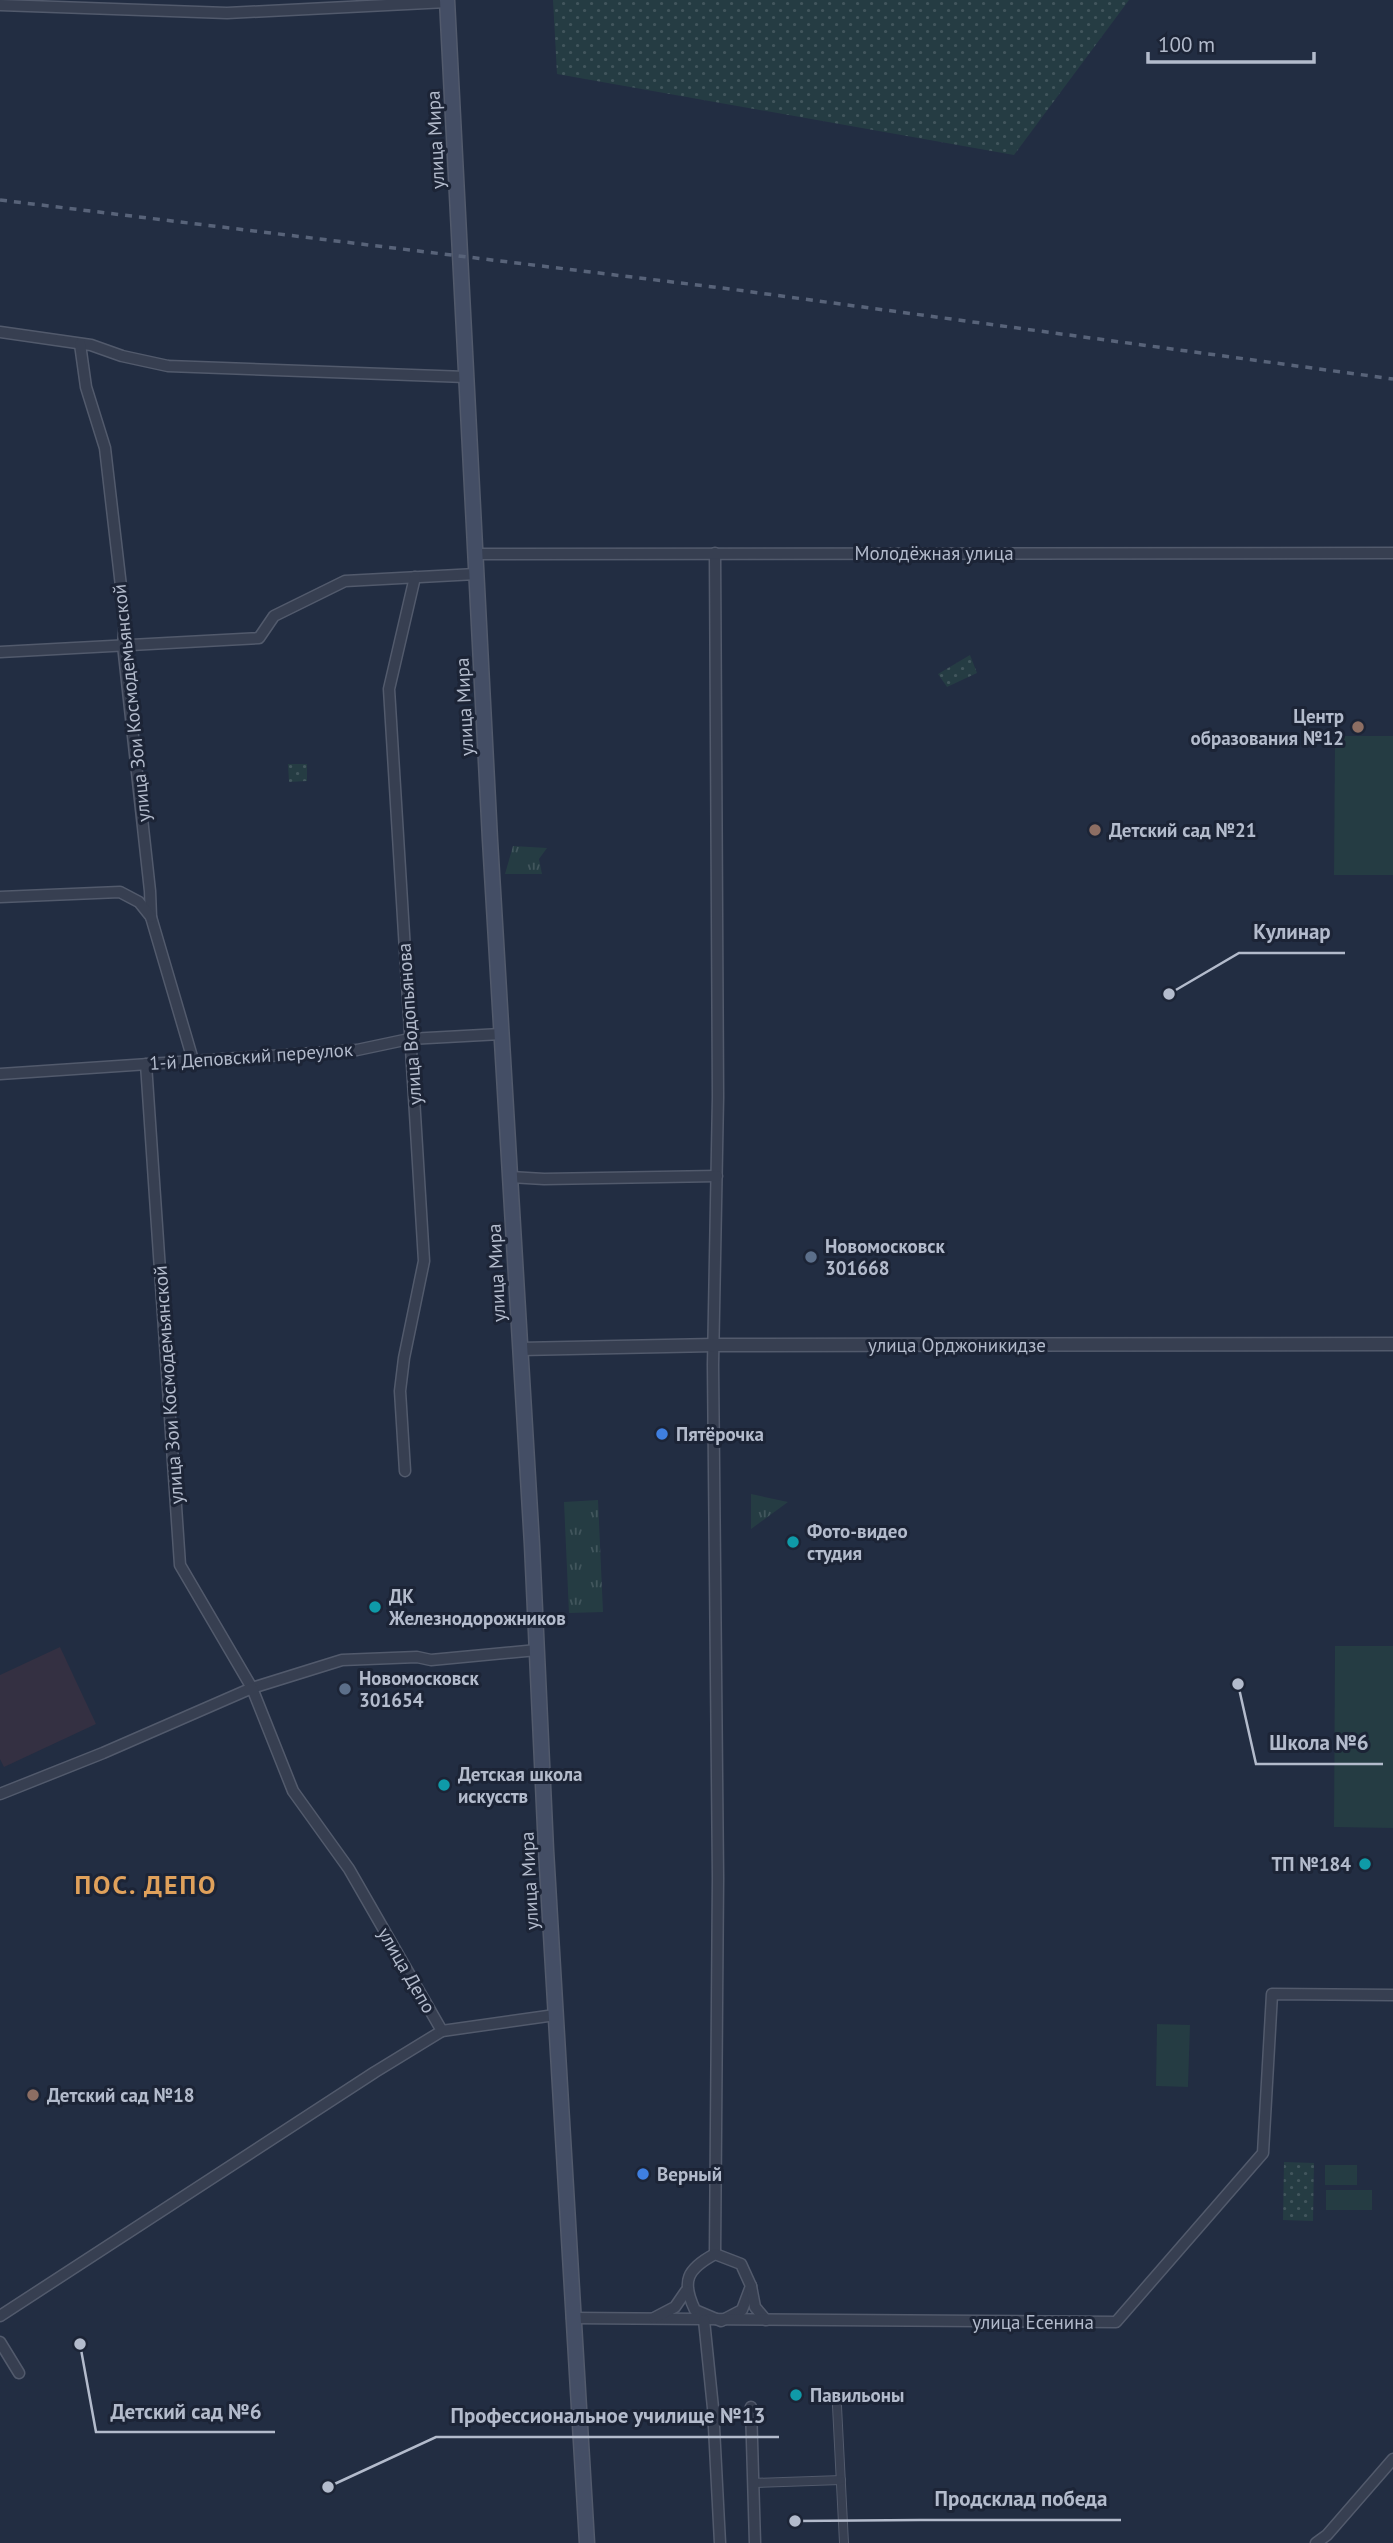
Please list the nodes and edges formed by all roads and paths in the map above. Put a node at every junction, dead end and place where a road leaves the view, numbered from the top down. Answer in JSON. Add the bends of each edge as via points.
{"nodes":[{"id":1,"x":447,"y":1,"type":"edge"},
{"id":2,"x":0,"y":5,"type":"edge"},
{"id":3,"x":0,"y":332,"type":"edge"},
{"id":4,"x":80,"y":344,"type":"junction"},
{"id":5,"x":466,"y":377,"type":"junction"},
{"id":6,"x":715,"y":553,"type":"junction"},
{"id":7,"x":1393,"y":553,"type":"edge"},
{"id":8,"x":475,"y":554,"type":"junction"},
{"id":9,"x":476,"y":574,"type":"junction"},
{"id":10,"x":415,"y":577,"type":"junction"},
{"id":11,"x":123,"y":645,"type":"junction"},
{"id":12,"x":0,"y":652,"type":"edge"},
{"id":13,"x":0,"y":897,"type":"edge"},
{"id":14,"x":151,"y":917,"type":"junction"},
{"id":15,"x":501,"y":1034,"type":"junction"},
{"id":16,"x":409,"y":1039,"type":"junction"},
{"id":17,"x":193,"y":1060,"type":"junction"},
{"id":18,"x":146,"y":1064,"type":"junction"},
{"id":19,"x":0,"y":1074,"type":"edge"},
{"id":20,"x":717,"y":1176,"type":"junction"},
{"id":21,"x":510,"y":1177,"type":"junction"},
{"id":22,"x":1393,"y":1344,"type":"edge"},
{"id":23,"x":714,"y":1345,"type":"junction"},
{"id":24,"x":520,"y":1349,"type":"junction"},
{"id":25,"x":405,"y":1471,"type":"dead end"},
{"id":26,"x":537,"y":1650,"type":"junction"},
{"id":27,"x":252,"y":1688,"type":"junction"},
{"id":28,"x":0,"y":1794,"type":"edge"},
{"id":29,"x":1393,"y":1995,"type":"edge"},
{"id":30,"x":555,"y":2015,"type":"junction"},
{"id":31,"x":442,"y":2031,"type":"junction"},
{"id":32,"x":715,"y":2253,"type":"junction"},
{"id":33,"x":751,"y":2286,"type":"junction"},
{"id":34,"x":686,"y":2291,"type":"junction"},
{"id":35,"x":0,"y":2316,"type":"edge"},
{"id":36,"x":572,"y":2318,"type":"junction"},
{"id":37,"x":651,"y":2319,"type":"junction"},
{"id":38,"x":704,"y":2320,"type":"junction"},
{"id":39,"x":766,"y":2320,"type":"junction"},
{"id":40,"x":721,"y":2321,"type":"junction"},
{"id":41,"x":0,"y":2342,"type":"edge"},
{"id":42,"x":19,"y":2373,"type":"dead end"},
{"id":43,"x":837,"y":2406,"type":"dead end"},
{"id":44,"x":751,"y":2407,"type":"dead end"},
{"id":45,"x":1393,"y":2459,"type":"edge"},
{"id":46,"x":841,"y":2480,"type":"junction"},
{"id":47,"x":753,"y":2483,"type":"junction"},
{"id":48,"x":587,"y":2543,"type":"edge"},
{"id":49,"x":720,"y":2543,"type":"edge"},
{"id":50,"x":755,"y":2543,"type":"edge"},
{"id":51,"x":844,"y":2543,"type":"edge"},
{"id":52,"x":1316,"y":2543,"type":"edge"}],
"edges":[{"from":1,"to":2,"type":"street","via":[[227,12]]},
{"from":1,"to":5,"type":"main road","name":"улица Мира"},
{"from":3,"to":4,"type":"street"},
{"from":4,"to":5,"type":"street","via":[[168,366]]},
{"from":4,"to":11,"type":"street","name":"улица Зои Космодемьянской","via":[[86,387],[105,448],[125,621]]},
{"from":5,"to":8,"type":"main road","name":"улица Мира"},
{"from":6,"to":7,"type":"street","name":"Молодёжная улица"},
{"from":6,"to":8,"type":"street","name":"Молодёжная улица"},
{"from":6,"to":20,"type":"street"},
{"from":8,"to":9,"type":"main road","name":"улица Мира"},
{"from":9,"to":10,"type":"street"},
{"from":9,"to":15,"type":"main road","name":"улица Мира"},
{"from":10,"to":11,"type":"street","via":[[345,581],[274,616],[259,638]]},
{"from":10,"to":16,"type":"street","name":"улица Водопьянова","via":[[388,689]]},
{"from":11,"to":12,"type":"street"},
{"from":11,"to":14,"type":"street","name":"улица Зои Космодемьянской"},
{"from":13,"to":14,"type":"street","via":[[120,892],[139,902]]},
{"from":14,"to":17,"type":"street","name":"улица Зои Космодемьянской"},
{"from":15,"to":16,"type":"street","name":"1-й Деповский переулок"},
{"from":15,"to":21,"type":"main road","name":"улица Мира"},
{"from":16,"to":17,"type":"street","name":"1-й Деповский переулок","via":[[357,1050]]},
{"from":16,"to":25,"type":"street","name":"улица Водопьянова","via":[[424,1261],[400,1391]]},
{"from":17,"to":18,"type":"street","name":"1-й Деповский переулок"},
{"from":18,"to":19,"type":"street","name":"1-й Деповский переулок"},
{"from":18,"to":27,"type":"street","name":"улица Зои Космодемьянской","via":[[180,1565]]},
{"from":20,"to":21,"type":"street"},
{"from":20,"to":23,"type":"street"},
{"from":21,"to":24,"type":"main road","name":"улица Мира"},
{"from":22,"to":23,"type":"street","name":"улица Орджоникидзе"},
{"from":23,"to":24,"type":"street","name":"улица Орджоникидзе"},
{"from":23,"to":32,"type":"street"},
{"from":24,"to":26,"type":"main road","name":"улица Мира"},
{"from":26,"to":27,"type":"street","via":[[431,1660],[342,1660]]},
{"from":26,"to":30,"type":"main road","name":"улица Мира"},
{"from":27,"to":28,"type":"street"},
{"from":27,"to":31,"type":"street","name":"улица Депо","via":[[293,1791],[349,1869]]},
{"from":29,"to":39,"type":"street","name":"улица Есенина","via":[[1272,1994],[1263,2153],[1116,2322]]},
{"from":30,"to":31,"type":"street"},
{"from":30,"to":36,"type":"main road","name":"улица Мира"},
{"from":31,"to":35,"type":"street","name":"улица Депо"},
{"from":32,"to":33,"type":"street","via":[[741,2264]]},
{"from":32,"to":34,"type":"street","via":[[696,2264]]},
{"from":33,"to":39,"type":"street","via":[[755,2306]]},
{"from":33,"to":40,"type":"street","via":[[742,2310]]},
{"from":34,"to":37,"type":"street","via":[[675,2307]]},
{"from":34,"to":40,"type":"street","via":[[695,2310]]},
{"from":36,"to":37,"type":"street","name":"улица Есенина"},
{"from":36,"to":48,"type":"main road","name":"улица Мира"},
{"from":37,"to":38,"type":"street","name":"улица Есенина"},
{"from":38,"to":40,"type":"street","name":"улица Есенина"},
{"from":38,"to":49,"type":"street"},
{"from":39,"to":40,"type":"street","name":"улица Есенина"},
{"from":41,"to":42,"type":"street"},
{"from":43,"to":46,"type":"street"},
{"from":44,"to":47,"type":"street"},
{"from":45,"to":52,"type":"street"},
{"from":46,"to":47,"type":"street"},
{"from":46,"to":51,"type":"street"},
{"from":47,"to":50,"type":"street"}]}
